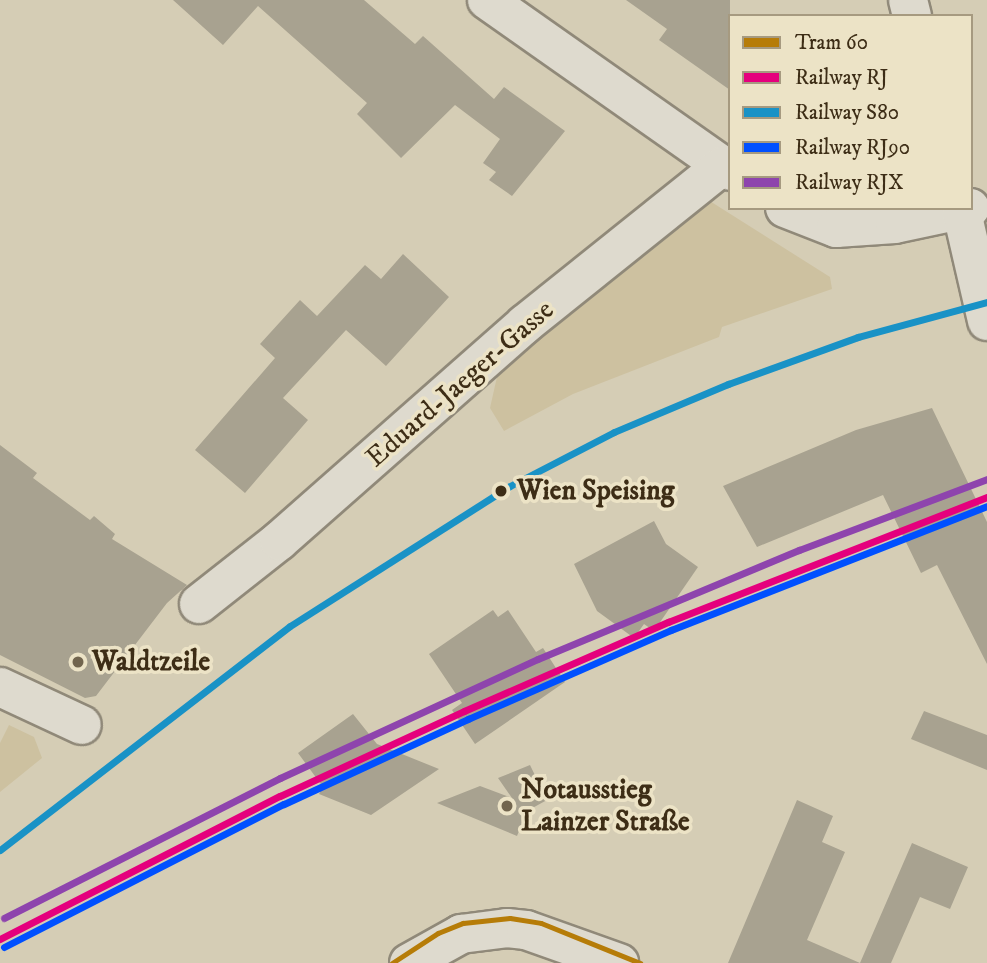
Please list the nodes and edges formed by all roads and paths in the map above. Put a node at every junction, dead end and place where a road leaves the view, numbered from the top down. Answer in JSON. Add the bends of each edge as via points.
{"nodes":[{"id":1,"x":487,"y":0,"type":"edge"},
{"id":2,"x":726,"y":168,"type":"edge"},
{"id":3,"x":790,"y":210,"type":"edge"},
{"id":4,"x":961,"y":210,"type":"edge"},
{"id":5,"x":970,"y":210,"type":"edge"},
{"id":6,"x":987,"y":321,"type":"edge"},
{"id":7,"x":199,"y":604,"type":"dead end"},
{"id":8,"x":0,"y":687,"type":"edge"},
{"id":9,"x":82,"y":725,"type":"dead end"},
{"id":10,"x":415,"y":958,"type":"edge"},
{"id":11,"x":619,"y":963,"type":"edge"}],
"edges":[{"from":1,"to":2,"type":"street"},
{"from":2,"to":7,"type":"street","name":"Eduard-Jaeger-Gasse","via":[[526,324],[279,541]]},
{"from":3,"to":4,"type":"street","via":[[836,228],[895,224]]},
{"from":5,"to":6,"type":"street"},
{"from":8,"to":9,"type":"street"},
{"from":10,"to":11,"type":"street","via":[[461,934],[507,928],[526,930]]}]}
